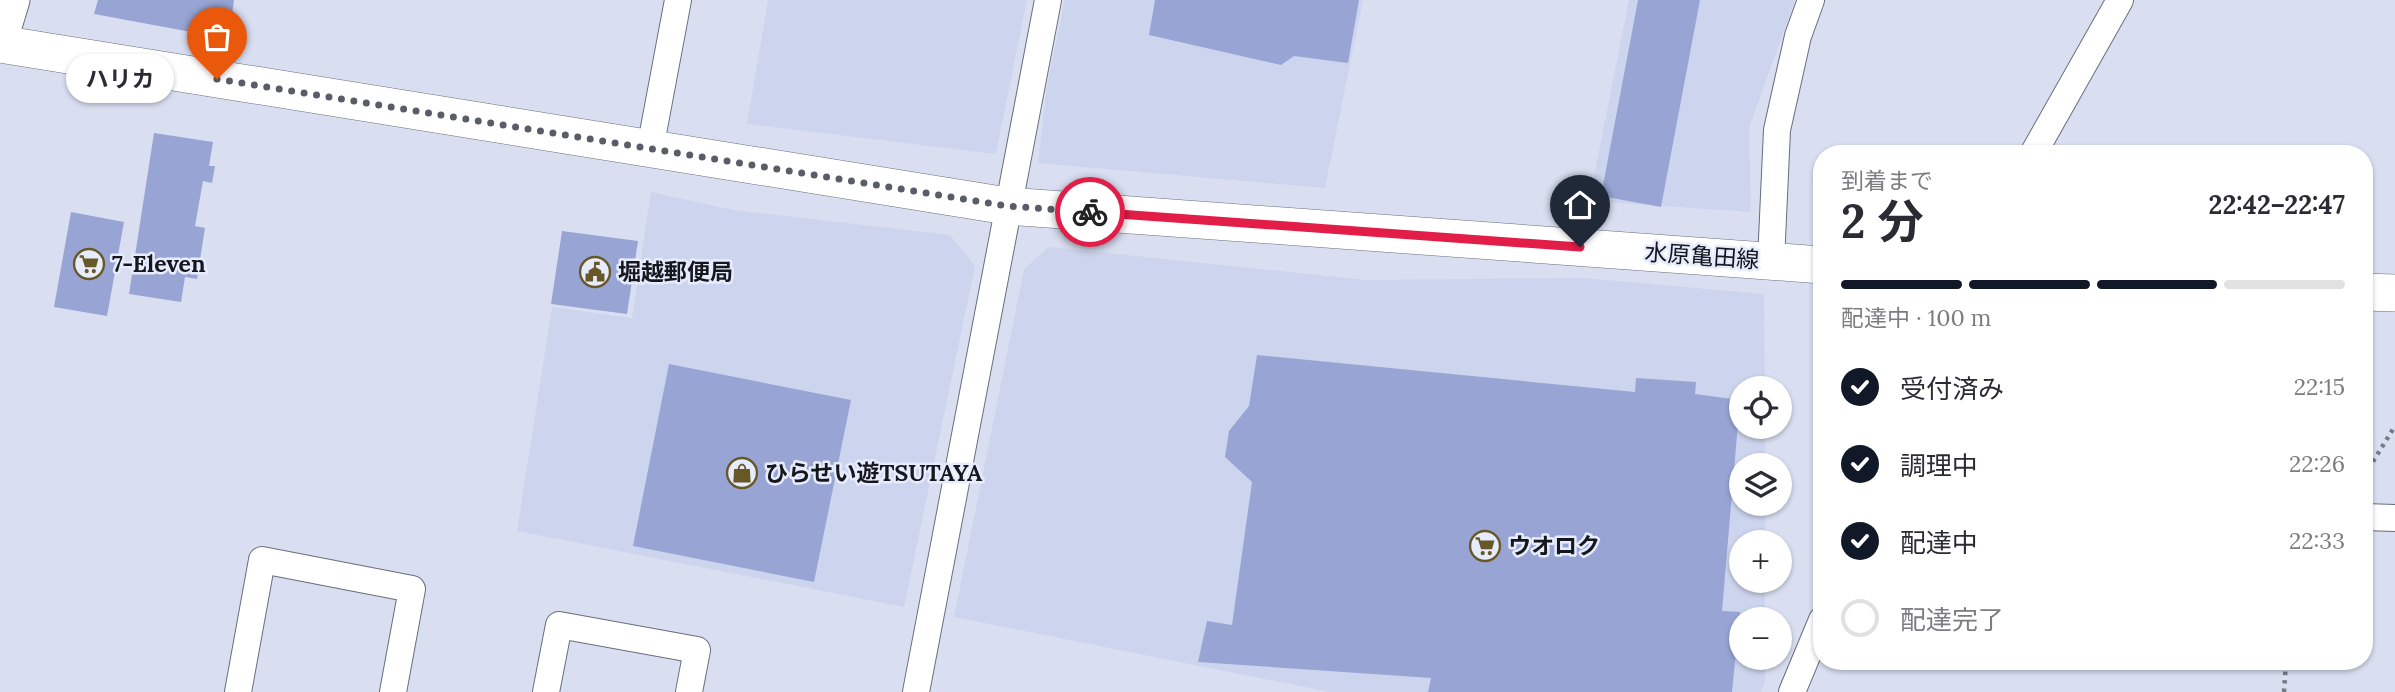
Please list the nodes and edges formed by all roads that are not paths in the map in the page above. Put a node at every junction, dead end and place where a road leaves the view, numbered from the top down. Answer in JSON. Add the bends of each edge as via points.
{"nodes":[{"id":1,"x":13,"y":0,"type":"edge"},
{"id":2,"x":678,"y":0,"type":"edge"},
{"id":3,"x":1048,"y":0,"type":"edge"},
{"id":4,"x":1811,"y":0,"type":"edge"},
{"id":5,"x":2120,"y":0,"type":"edge"},
{"id":6,"x":0,"y":44,"type":"edge"},
{"id":7,"x":2038,"y":145,"type":"edge"},
{"id":8,"x":650,"y":149,"type":"junction"},
{"id":9,"x":1007,"y":206,"type":"junction"},
{"id":10,"x":1771,"y":261,"type":"junction"},
{"id":11,"x":1813,"y":264,"type":"edge"},
{"id":12,"x":2373,"y":292,"type":"edge"},
{"id":13,"x":2395,"y":293,"type":"edge"},
{"id":14,"x":2373,"y":517,"type":"edge"},
{"id":15,"x":2395,"y":518,"type":"edge"},
{"id":16,"x":1813,"y":642,"type":"edge"},
{"id":17,"x":238,"y":692,"type":"edge"},
{"id":18,"x":393,"y":692,"type":"edge"},
{"id":19,"x":546,"y":692,"type":"edge"},
{"id":20,"x":689,"y":692,"type":"edge"},
{"id":21,"x":916,"y":692,"type":"edge"},
{"id":22,"x":1792,"y":692,"type":"edge"}],
"edges":[{"from":1,"to":6,"type":"street"},
{"from":2,"to":8,"type":"street"},
{"from":3,"to":9,"type":"street"},
{"from":4,"to":10,"type":"street","via":[[1777,130]]},
{"from":5,"to":7,"type":"street"},
{"from":6,"to":8,"type":"main road","name":"水原亀田線"},
{"from":8,"to":9,"type":"main road","name":"水原亀田線"},
{"from":9,"to":10,"type":"main road","name":"水原亀田線"},
{"from":9,"to":21,"type":"street"},
{"from":10,"to":11,"type":"main road","name":"水原亀田線"},
{"from":12,"to":13,"type":"main road"},
{"from":14,"to":15,"type":"street"},
{"from":16,"to":22,"type":"street"},
{"from":17,"to":18,"type":"street","via":[[262,560],[412,589]]},
{"from":19,"to":20,"type":"street","via":[[559,625],[697,650]]}]}
